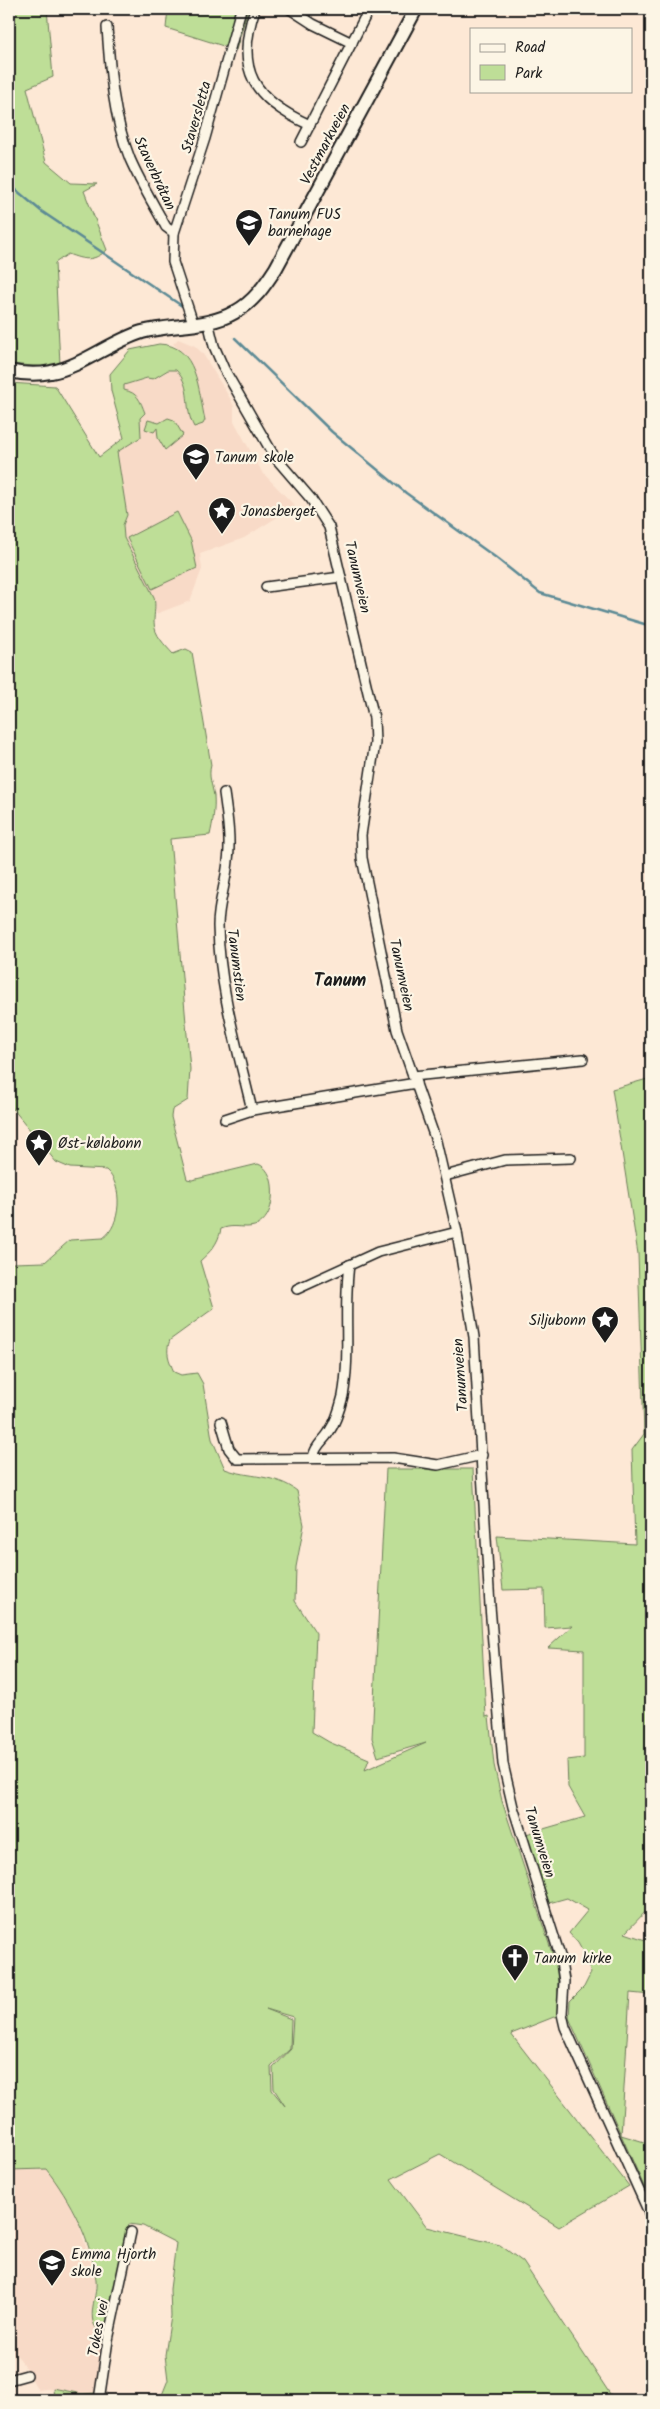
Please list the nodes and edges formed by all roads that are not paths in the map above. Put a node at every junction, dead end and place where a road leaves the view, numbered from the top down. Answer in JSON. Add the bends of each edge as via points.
{"nodes":[{"id":1,"x":241,"y":9,"type":"edge"},
{"id":2,"x":255,"y":9,"type":"edge"},
{"id":3,"x":290,"y":9,"type":"edge"},
{"id":4,"x":369,"y":9,"type":"edge"},
{"id":5,"x":416,"y":9,"type":"edge"},
{"id":6,"x":107,"y":27,"type":"dead end"},
{"id":7,"x":352,"y":43,"type":"junction"},
{"id":8,"x":310,"y":126,"type":"junction"},
{"id":9,"x":301,"y":142,"type":"dead end"},
{"id":10,"x":174,"y":233,"type":"junction"},
{"id":11,"x":208,"y":321,"type":"junction"},
{"id":12,"x":193,"y":323,"type":"junction"},
{"id":13,"x":9,"y":371,"type":"edge"},
{"id":14,"x":341,"y":577,"type":"junction"},
{"id":15,"x":266,"y":587,"type":"dead end"},
{"id":16,"x":224,"y":793,"type":"dead end"},
{"id":17,"x":584,"y":1059,"type":"dead end"},
{"id":18,"x":414,"y":1079,"type":"junction"},
{"id":19,"x":252,"y":1110,"type":"junction"},
{"id":20,"x":225,"y":1119,"type":"dead end"},
{"id":21,"x":572,"y":1158,"type":"dead end"},
{"id":22,"x":445,"y":1176,"type":"junction"},
{"id":23,"x":457,"y":1232,"type":"junction"},
{"id":24,"x":349,"y":1265,"type":"junction"},
{"id":25,"x":297,"y":1289,"type":"dead end"},
{"id":26,"x":221,"y":1422,"type":"dead end"},
{"id":27,"x":482,"y":1455,"type":"junction"},
{"id":28,"x":313,"y":1457,"type":"junction"},
{"id":29,"x":651,"y":2217,"type":"edge"},
{"id":30,"x":131,"y":2232,"type":"dead end"},
{"id":31,"x":27,"y":2376,"type":"dead end"},
{"id":32,"x":9,"y":2380,"type":"edge"},
{"id":33,"x":99,"y":2400,"type":"edge"}],
"edges":[{"from":1,"to":10,"type":"street","name":"Staversletta"},
{"from":2,"to":8,"type":"street","via":[[246,49],[253,83],[274,107]]},
{"from":3,"to":7,"type":"street"},
{"from":4,"to":7,"type":"street"},
{"from":5,"to":11,"type":"main road","name":"Vestmarkveien","via":[[268,281],[240,309]]},
{"from":6,"to":10,"type":"street","name":"Staverbråtan","via":[[114,98],[122,133],[137,173],[166,227]]},
{"from":7,"to":8,"type":"street"},
{"from":8,"to":9,"type":"street"},
{"from":10,"to":12,"type":"street","name":"Staverbråtan","via":[[173,262]]},
{"from":11,"to":12,"type":"main road"},
{"from":11,"to":14,"type":"street","name":"Tanumveien","via":[[224,369],[274,456],[324,515],[335,545]]},
{"from":12,"to":13,"type":"main road","via":[[131,336],[73,365],[50,372],[29,374]]},
{"from":14,"to":15,"type":"street"},
{"from":14,"to":18,"type":"street","name":"Tanumveien","via":[[374,718],[375,743],[361,835],[362,858],[395,1021]]},
{"from":16,"to":19,"type":"street","name":"Tanumstien","via":[[228,861],[218,923],[219,952]]},
{"from":17,"to":18,"type":"street"},
{"from":18,"to":19,"type":"street"},
{"from":18,"to":22,"type":"street","name":"Tanumveien"},
{"from":19,"to":20,"type":"street"},
{"from":21,"to":22,"type":"street","via":[[505,1160]]},
{"from":22,"to":23,"type":"street","name":"Tanumveien"},
{"from":23,"to":24,"type":"street","via":[[378,1252]]},
{"from":23,"to":27,"type":"street","name":"Tanumveien","via":[[474,1337]]},
{"from":24,"to":25,"type":"street"},
{"from":24,"to":28,"type":"street","via":[[343,1396],[337,1417],[329,1433],[319,1442]]},
{"from":26,"to":28,"type":"street","via":[[229,1449],[237,1459]]},
{"from":27,"to":28,"type":"street","via":[[438,1465],[393,1458]]},
{"from":27,"to":29,"type":"street","name":"Tanumveien","via":[[490,1606],[505,1778],[560,1956],[565,2027]]},
{"from":30,"to":33,"type":"street","name":"Tokes vei"},
{"from":31,"to":32,"type":"street"}]}
